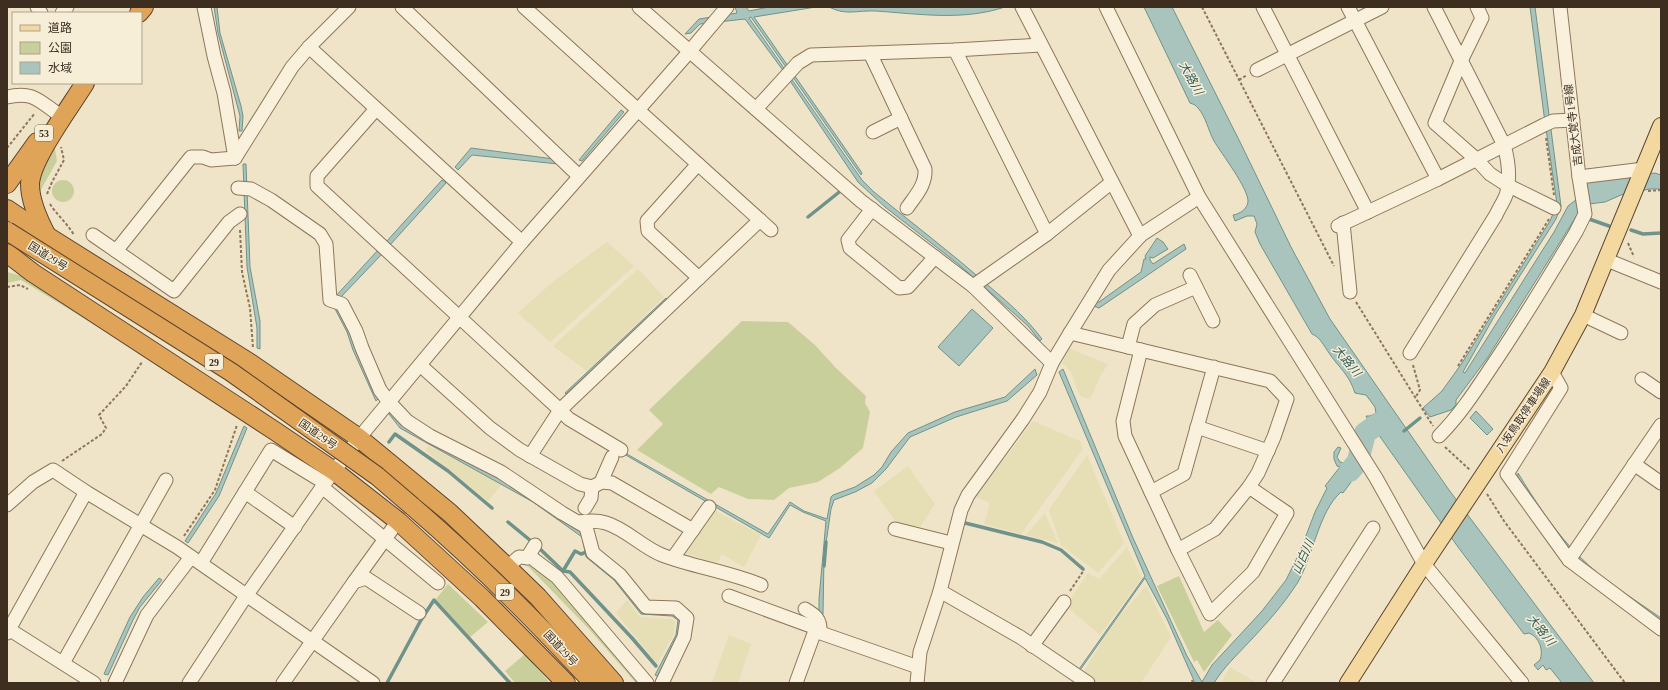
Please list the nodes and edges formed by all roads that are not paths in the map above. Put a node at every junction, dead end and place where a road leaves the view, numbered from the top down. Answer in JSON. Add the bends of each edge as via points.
{"nodes":[{"id":1,"x":204,"y":7,"type":"edge"},
{"id":2,"x":349,"y":7,"type":"edge"},
{"id":3,"x":402,"y":7,"type":"edge"},
{"id":4,"x":524,"y":7,"type":"edge"},
{"id":5,"x":639,"y":7,"type":"edge"},
{"id":6,"x":727,"y":7,"type":"edge"},
{"id":7,"x":1022,"y":7,"type":"edge"},
{"id":8,"x":1106,"y":7,"type":"edge"},
{"id":9,"x":1263,"y":7,"type":"edge"},
{"id":10,"x":1348,"y":7,"type":"edge"},
{"id":11,"x":1382,"y":7,"type":"edge"},
{"id":12,"x":1434,"y":7,"type":"edge"},
{"id":13,"x":1478,"y":7,"type":"edge"},
{"id":14,"x":1560,"y":7,"type":"edge"},
{"id":15,"x":1355,"y":20,"type":"junction"},
{"id":16,"x":1041,"y":45,"type":"junction"},
{"id":17,"x":309,"y":47,"type":"junction"},
{"id":18,"x":955,"y":50,"type":"junction"},
{"id":19,"x":689,"y":52,"type":"junction"},
{"id":20,"x":870,"y":53,"type":"junction"},
{"id":21,"x":1287,"y":55,"type":"junction"},
{"id":22,"x":1461,"y":61,"type":"junction"},
{"id":23,"x":1257,"y":70,"type":"dead end"},
{"id":24,"x":83,"y":84,"type":"edge"},
{"id":25,"x":83,"y":84,"type":"edge"},
{"id":26,"x":7,"y":98,"type":"edge"},
{"id":27,"x":376,"y":109,"type":"junction"},
{"id":28,"x":756,"y":109,"type":"junction"},
{"id":29,"x":638,"y":110,"type":"junction"},
{"id":30,"x":58,"y":114,"type":"junction"},
{"id":31,"x":901,"y":118,"type":"junction"},
{"id":32,"x":1573,"y":120,"type":"junction"},
{"id":33,"x":1661,"y":126,"type":"edge"},
{"id":34,"x":873,"y":132,"type":"dead end"},
{"id":35,"x":1504,"y":145,"type":"junction"},
{"id":36,"x":30,"y":151,"type":"junction"},
{"id":37,"x":235,"y":158,"type":"junction"},
{"id":38,"x":1476,"y":159,"type":"junction"},
{"id":39,"x":7,"y":160,"type":"edge"},
{"id":40,"x":698,"y":164,"type":"junction"},
{"id":41,"x":1643,"y":172,"type":"junction"},
{"id":42,"x":579,"y":176,"type":"junction"},
{"id":43,"x":1579,"y":177,"type":"junction"},
{"id":44,"x":1438,"y":179,"type":"junction"},
{"id":45,"x":1112,"y":182,"type":"junction"},
{"id":46,"x":7,"y":184,"type":"edge"},
{"id":47,"x":1507,"y":186,"type":"junction"},
{"id":48,"x":238,"y":188,"type":"dead end"},
{"id":49,"x":1199,"y":197,"type":"junction"},
{"id":50,"x":907,"y":208,"type":"dead end"},
{"id":51,"x":1554,"y":208,"type":"road end"},
{"id":52,"x":7,"y":209,"type":"edge"},
{"id":53,"x":872,"y":209,"type":"junction"},
{"id":54,"x":1368,"y":212,"type":"junction"},
{"id":55,"x":240,"y":214,"type":"road end"},
{"id":56,"x":760,"y":220,"type":"junction"},
{"id":57,"x":771,"y":230,"type":"dead end"},
{"id":58,"x":7,"y":231,"type":"edge"},
{"id":59,"x":1047,"y":234,"type":"junction"},
{"id":60,"x":93,"y":235,"type":"dead end"},
{"id":61,"x":47,"y":236,"type":"junction"},
{"id":62,"x":1140,"y":236,"type":"junction"},
{"id":63,"x":522,"y":242,"type":"junction"},
{"id":64,"x":116,"y":251,"type":"junction"},
{"id":65,"x":7,"y":253,"type":"edge"},
{"id":66,"x":935,"y":257,"type":"junction"},
{"id":67,"x":1607,"y":260,"type":"junction"},
{"id":68,"x":7,"y":266,"type":"edge"},
{"id":69,"x":33,"y":273,"type":"junction"},
{"id":70,"x":1190,"y":275,"type":"dead end"},
{"id":71,"x":699,"y":278,"type":"junction"},
{"id":72,"x":1661,"y":282,"type":"edge"},
{"id":73,"x":973,"y":286,"type":"junction"},
{"id":74,"x":1196,"y":287,"type":"junction"},
{"id":75,"x":1350,"y":292,"type":"road end"},
{"id":76,"x":1583,"y":316,"type":"junction"},
{"id":77,"x":460,"y":317,"type":"junction"},
{"id":78,"x":1213,"y":321,"type":"dead end"},
{"id":79,"x":1070,"y":333,"type":"junction"},
{"id":80,"x":1621,"y":333,"type":"dead end"},
{"id":81,"x":1134,"y":348,"type":"junction"},
{"id":82,"x":1410,"y":353,"type":"road end"},
{"id":83,"x":1052,"y":363,"type":"junction"},
{"id":84,"x":420,"y":365,"type":"junction"},
{"id":85,"x":1214,"y":367,"type":"junction"},
{"id":86,"x":1552,"y":372,"type":"junction"},
{"id":87,"x":1642,"y":379,"type":"dead end"},
{"id":88,"x":1661,"y":392,"type":"edge"},
{"id":89,"x":389,"y":402,"type":"junction"},
{"id":90,"x":560,"y":410,"type":"junction"},
{"id":91,"x":1661,"y":425,"type":"edge"},
{"id":92,"x":1197,"y":427,"type":"junction"},
{"id":93,"x":1439,"y":436,"type":"road end"},
{"id":94,"x":359,"y":438,"type":"junction"},
{"id":95,"x":1268,"y":451,"type":"junction"},
{"id":96,"x":530,"y":456,"type":"junction"},
{"id":97,"x":1634,"y":464,"type":"junction"},
{"id":98,"x":166,"y":480,"type":"dead end"},
{"id":99,"x":327,"y":480,"type":"junction"},
{"id":100,"x":1661,"y":483,"type":"edge"},
{"id":101,"x":596,"y":485,"type":"junction"},
{"id":102,"x":1249,"y":487,"type":"junction"},
{"id":103,"x":86,"y":492,"type":"junction"},
{"id":104,"x":245,"y":492,"type":"junction"},
{"id":105,"x":1151,"y":492,"type":"junction"},
{"id":106,"x":7,"y":505,"type":"edge"},
{"id":107,"x":709,"y":507,"type":"dead end"},
{"id":108,"x":585,"y":508,"type":"dead end"},
{"id":109,"x":398,"y":521,"type":"junction"},
{"id":110,"x":578,"y":522,"type":"junction"},
{"id":111,"x":141,"y":525,"type":"junction"},
{"id":112,"x":295,"y":527,"type":"junction"},
{"id":113,"x":1373,"y":528,"type":"dead end"},
{"id":114,"x":895,"y":529,"type":"dead end"},
{"id":115,"x":693,"y":530,"type":"junction"},
{"id":116,"x":386,"y":538,"type":"junction"},
{"id":117,"x":951,"y":543,"type":"junction"},
{"id":118,"x":535,"y":545,"type":"dead end"},
{"id":119,"x":1178,"y":550,"type":"junction"},
{"id":120,"x":527,"y":558,"type":"junction"},
{"id":121,"x":673,"y":558,"type":"junction"},
{"id":122,"x":196,"y":560,"type":"junction"},
{"id":123,"x":1569,"y":560,"type":"junction"},
{"id":124,"x":1424,"y":564,"type":"junction"},
{"id":125,"x":507,"y":567,"type":"junction"},
{"id":126,"x":354,"y":582,"type":"junction"},
{"id":127,"x":438,"y":583,"type":"dead end"},
{"id":128,"x":761,"y":585,"type":"dead end"},
{"id":129,"x":940,"y":591,"type":"junction"},
{"id":130,"x":246,"y":596,"type":"junction"},
{"id":131,"x":729,"y":596,"type":"dead end"},
{"id":132,"x":1064,"y":602,"type":"road end"},
{"id":133,"x":804,"y":609,"type":"dead end"},
{"id":134,"x":419,"y":613,"type":"dead end"},
{"id":135,"x":8,"y":630,"type":"edge"},
{"id":136,"x":1661,"y":630,"type":"edge"},
{"id":137,"x":818,"y":631,"type":"junction"},
{"id":138,"x":312,"y":640,"type":"junction"},
{"id":139,"x":1032,"y":646,"type":"junction"},
{"id":140,"x":63,"y":664,"type":"junction"},
{"id":141,"x":918,"y":667,"type":"junction"},
{"id":142,"x":94,"y":683,"type":"edge"},
{"id":143,"x":115,"y":683,"type":"edge"},
{"id":144,"x":189,"y":683,"type":"edge"},
{"id":145,"x":283,"y":683,"type":"edge"},
{"id":146,"x":373,"y":683,"type":"edge"},
{"id":147,"x":566,"y":683,"type":"edge"},
{"id":148,"x":593,"y":683,"type":"edge"},
{"id":149,"x":614,"y":683,"type":"edge"},
{"id":150,"x":647,"y":683,"type":"edge"},
{"id":151,"x":662,"y":683,"type":"edge"},
{"id":152,"x":796,"y":683,"type":"edge"},
{"id":153,"x":917,"y":683,"type":"edge"},
{"id":154,"x":1088,"y":683,"type":"edge"},
{"id":155,"x":1273,"y":683,"type":"edge"},
{"id":156,"x":1348,"y":683,"type":"edge"},
{"id":157,"x":1522,"y":683,"type":"edge"}],
"edges":[{"from":1,"to":37,"type":"street","via":[[224,93]]},
{"from":2,"to":17,"type":"street"},
{"from":3,"to":42,"type":"street"},
{"from":4,"to":29,"type":"street"},
{"from":5,"to":19,"type":"street"},
{"from":6,"to":19,"type":"street"},
{"from":7,"to":16,"type":"street"},
{"from":8,"to":49,"type":"street"},
{"from":9,"to":21,"type":"street"},
{"from":10,"to":15,"type":"street"},
{"from":11,"to":15,"type":"street"},
{"from":12,"to":22,"type":"street"},
{"from":13,"to":22,"type":"street","via":[[1482,18]]},
{"from":14,"to":32,"type":"street","name":"吉成大覚寺1号線"},
{"from":15,"to":21,"type":"street"},
{"from":15,"to":44,"type":"street"},
{"from":16,"to":18,"type":"street"},
{"from":16,"to":45,"type":"street"},
{"from":17,"to":27,"type":"street"},
{"from":17,"to":37,"type":"street","via":[[292,67]]},
{"from":18,"to":20,"type":"street"},
{"from":18,"to":59,"type":"street"},
{"from":19,"to":28,"type":"street"},
{"from":19,"to":29,"type":"street"},
{"from":20,"to":28,"type":"street","via":[[822,54],[804,59]]},
{"from":20,"to":31,"type":"street"},
{"from":21,"to":23,"type":"street"},
{"from":21,"to":54,"type":"street"},
{"from":22,"to":35,"type":"street"},
{"from":22,"to":38,"type":"street","via":[[1435,123]]},
{"from":24,"to":30,"type":"highway","number":"53"},
{"from":25,"to":61,"type":"highway","via":[[35,163],[30,184],[36,216]]},
{"from":26,"to":30,"type":"street","via":[[25,94],[34,97]]},
{"from":27,"to":63,"type":"street"},
{"from":27,"to":77,"type":"street","via":[[317,176],[317,186]]},
{"from":28,"to":53,"type":"street"},
{"from":29,"to":40,"type":"street"},
{"from":29,"to":42,"type":"street"},
{"from":30,"to":36,"type":"highway","number":"53"},
{"from":31,"to":34,"type":"street"},
{"from":31,"to":50,"type":"street","via":[[926,169],[923,186]]},
{"from":32,"to":35,"type":"street","via":[[1553,121]]},
{"from":32,"to":43,"type":"street","name":"吉成大覚寺1号線"},
{"from":33,"to":41,"type":"main road","name":"八坂鳥取停車場線"},
{"from":35,"to":38,"type":"street"},
{"from":35,"to":47,"type":"street","via":[[1508,156]]},
{"from":36,"to":39,"type":"highway"},
{"from":36,"to":46,"type":"highway","number":"53"},
{"from":37,"to":64,"type":"street","via":[[211,160],[191,157]]},
{"from":38,"to":44,"type":"street"},
{"from":38,"to":47,"type":"street","via":[[1490,174]]},
{"from":40,"to":56,"type":"street"},
{"from":40,"to":71,"type":"street","via":[[647,221],[648,231]]},
{"from":41,"to":43,"type":"street","name":"吉成大覚寺1号線"},
{"from":41,"to":67,"type":"main road","name":"八坂鳥取停車場線"},
{"from":42,"to":63,"type":"street"},
{"from":43,"to":93,"type":"street","via":[[1585,214],[1576,232],[1515,332],[1458,416]]},
{"from":44,"to":54,"type":"street"},
{"from":45,"to":59,"type":"street"},
{"from":45,"to":62,"type":"street"},
{"from":47,"to":51,"type":"street"},
{"from":47,"to":82,"type":"street","via":[[1496,215]]},
{"from":48,"to":89,"type":"street","via":[[251,189],[271,200],[320,234],[326,244],[330,300],[342,304],[380,390]]},
{"from":49,"to":62,"type":"street"},
{"from":49,"to":124,"type":"street","via":[[1376,478]]},
{"from":52,"to":61,"type":"highway"},
{"from":53,"to":66,"type":"street"},
{"from":53,"to":66,"type":"street","via":[[848,240],[850,248],[899,288],[908,288]]},
{"from":54,"to":75,"type":"street","via":[[1341,224]]},
{"from":55,"to":64,"type":"street","via":[[229,222],[174,291]]},
{"from":56,"to":57,"type":"street"},
{"from":56,"to":71,"type":"street"},
{"from":58,"to":148,"type":"highway","name":"国道29号","number":"29","bridge":true,"via":[[231,372],[377,476],[444,533],[534,620]]},
{"from":59,"to":73,"type":"street"},
{"from":60,"to":64,"type":"street"},
{"from":61,"to":94,"type":"highway","via":[[250,363]]},
{"from":62,"to":79,"type":"street","via":[[1109,270]]},
{"from":63,"to":77,"type":"street"},
{"from":65,"to":69,"type":"highway"},
{"from":66,"to":73,"type":"street"},
{"from":67,"to":72,"type":"street"},
{"from":67,"to":76,"type":"main road","name":"八坂鳥取停車場線"},
{"from":68,"to":69,"type":"highway"},
{"from":69,"to":99,"type":"highway","via":[[212,389]]},
{"from":70,"to":74,"type":"street"},
{"from":71,"to":90,"type":"street"},
{"from":73,"to":83,"type":"street"},
{"from":74,"to":78,"type":"street"},
{"from":74,"to":81,"type":"street","via":[[1155,305],[1134,324]]},
{"from":76,"to":80,"type":"street"},
{"from":76,"to":86,"type":"main road","name":"八坂鳥取停車場線"},
{"from":77,"to":84,"type":"street"},
{"from":77,"to":90,"type":"street"},
{"from":79,"to":81,"type":"street"},
{"from":79,"to":83,"type":"street"},
{"from":81,"to":85,"type":"street"},
{"from":81,"to":105,"type":"street","via":[[1123,421],[1125,436]]},
{"from":83,"to":117,"type":"street","via":[[1040,392],[1023,419],[968,495]]},
{"from":84,"to":89,"type":"street"},
{"from":84,"to":96,"type":"street","via":[[490,428]]},
{"from":85,"to":92,"type":"street"},
{"from":85,"to":95,"type":"street","via":[[1270,381],[1287,399]]},
{"from":86,"to":123,"type":"street","via":[[1561,388],[1507,474]]},
{"from":86,"to":124,"type":"main road","name":"八坂鳥取停車場線"},
{"from":87,"to":88,"type":"street"},
{"from":89,"to":94,"type":"street"},
{"from":89,"to":110,"type":"street","via":[[416,428],[501,472]]},
{"from":90,"to":96,"type":"street"},
{"from":90,"to":101,"type":"street","via":[[617,453]]},
{"from":91,"to":97,"type":"street"},
{"from":92,"to":95,"type":"street"},
{"from":92,"to":105,"type":"street","via":[[1184,474]]},
{"from":94,"to":99,"type":"street"},
{"from":94,"to":125,"type":"highway","via":[[450,513]]},
{"from":95,"to":102,"type":"street"},
{"from":96,"to":101,"type":"street","via":[[580,484]]},
{"from":97,"to":100,"type":"street"},
{"from":97,"to":123,"type":"street"},
{"from":98,"to":111,"type":"street"},
{"from":99,"to":104,"type":"street","via":[[271,450]]},
{"from":99,"to":109,"type":"highway"},
{"from":99,"to":112,"type":"street"},
{"from":99,"to":116,"type":"street"},
{"from":101,"to":108,"type":"street","via":[[592,498]]},
{"from":101,"to":115,"type":"street","via":[[612,483]]},
{"from":102,"to":119,"type":"street","via":[[1215,529]]},
{"from":102,"to":119,"type":"street","via":[[1287,513],[1253,572],[1210,614]]},
{"from":103,"to":106,"type":"street","via":[[53,470],[33,482]]},
{"from":103,"to":111,"type":"street"},
{"from":103,"to":135,"type":"street"},
{"from":104,"to":112,"type":"street"},
{"from":104,"to":122,"type":"street"},
{"from":105,"to":119,"type":"street"},
{"from":107,"to":115,"type":"street"},
{"from":109,"to":116,"type":"street"},
{"from":109,"to":147,"type":"highway","via":[[482,598]]},
{"from":110,"to":121,"type":"street","via":[[607,523],[651,550]]},
{"from":110,"to":151,"type":"street","via":[[586,527],[593,553],[620,575],[646,607],[676,608],[687,618],[684,637]]},
{"from":111,"to":122,"type":"street"},
{"from":111,"to":140,"type":"street"},
{"from":112,"to":130,"type":"street"},
{"from":113,"to":155,"type":"street"},
{"from":114,"to":117,"type":"street"},
{"from":115,"to":121,"type":"street"},
{"from":116,"to":126,"type":"street"},
{"from":116,"to":127,"type":"street"},
{"from":117,"to":129,"type":"street"},
{"from":118,"to":120,"type":"street"},
{"from":120,"to":125,"type":"street","via":[[519,557]]},
{"from":120,"to":150,"type":"street","via":[[532,558],[557,577]]},
{"from":121,"to":128,"type":"street","via":[[742,577]]},
{"from":122,"to":130,"type":"street"},
{"from":122,"to":143,"type":"street","via":[[147,615]]},
{"from":123,"to":136,"type":"street"},
{"from":124,"to":156,"type":"main road","name":"八坂鳥取停車場線"},
{"from":124,"to":157,"type":"street"},
{"from":125,"to":149,"type":"highway","via":[[538,597]]},
{"from":126,"to":134,"type":"street","via":[[366,578]]},
{"from":126,"to":138,"type":"street"},
{"from":129,"to":139,"type":"street"},
{"from":129,"to":141,"type":"street","via":[[920,652]]},
{"from":130,"to":138,"type":"street"},
{"from":130,"to":144,"type":"street"},
{"from":131,"to":137,"type":"street","via":[[816,628]]},
{"from":132,"to":139,"type":"street"},
{"from":133,"to":137,"type":"street","via":[[818,618]]},
{"from":135,"to":140,"type":"street"},
{"from":137,"to":141,"type":"street"},
{"from":137,"to":152,"type":"street"},
{"from":138,"to":145,"type":"street"},
{"from":138,"to":146,"type":"street"},
{"from":139,"to":154,"type":"street"},
{"from":140,"to":142,"type":"street"},
{"from":141,"to":153,"type":"street"}]}
